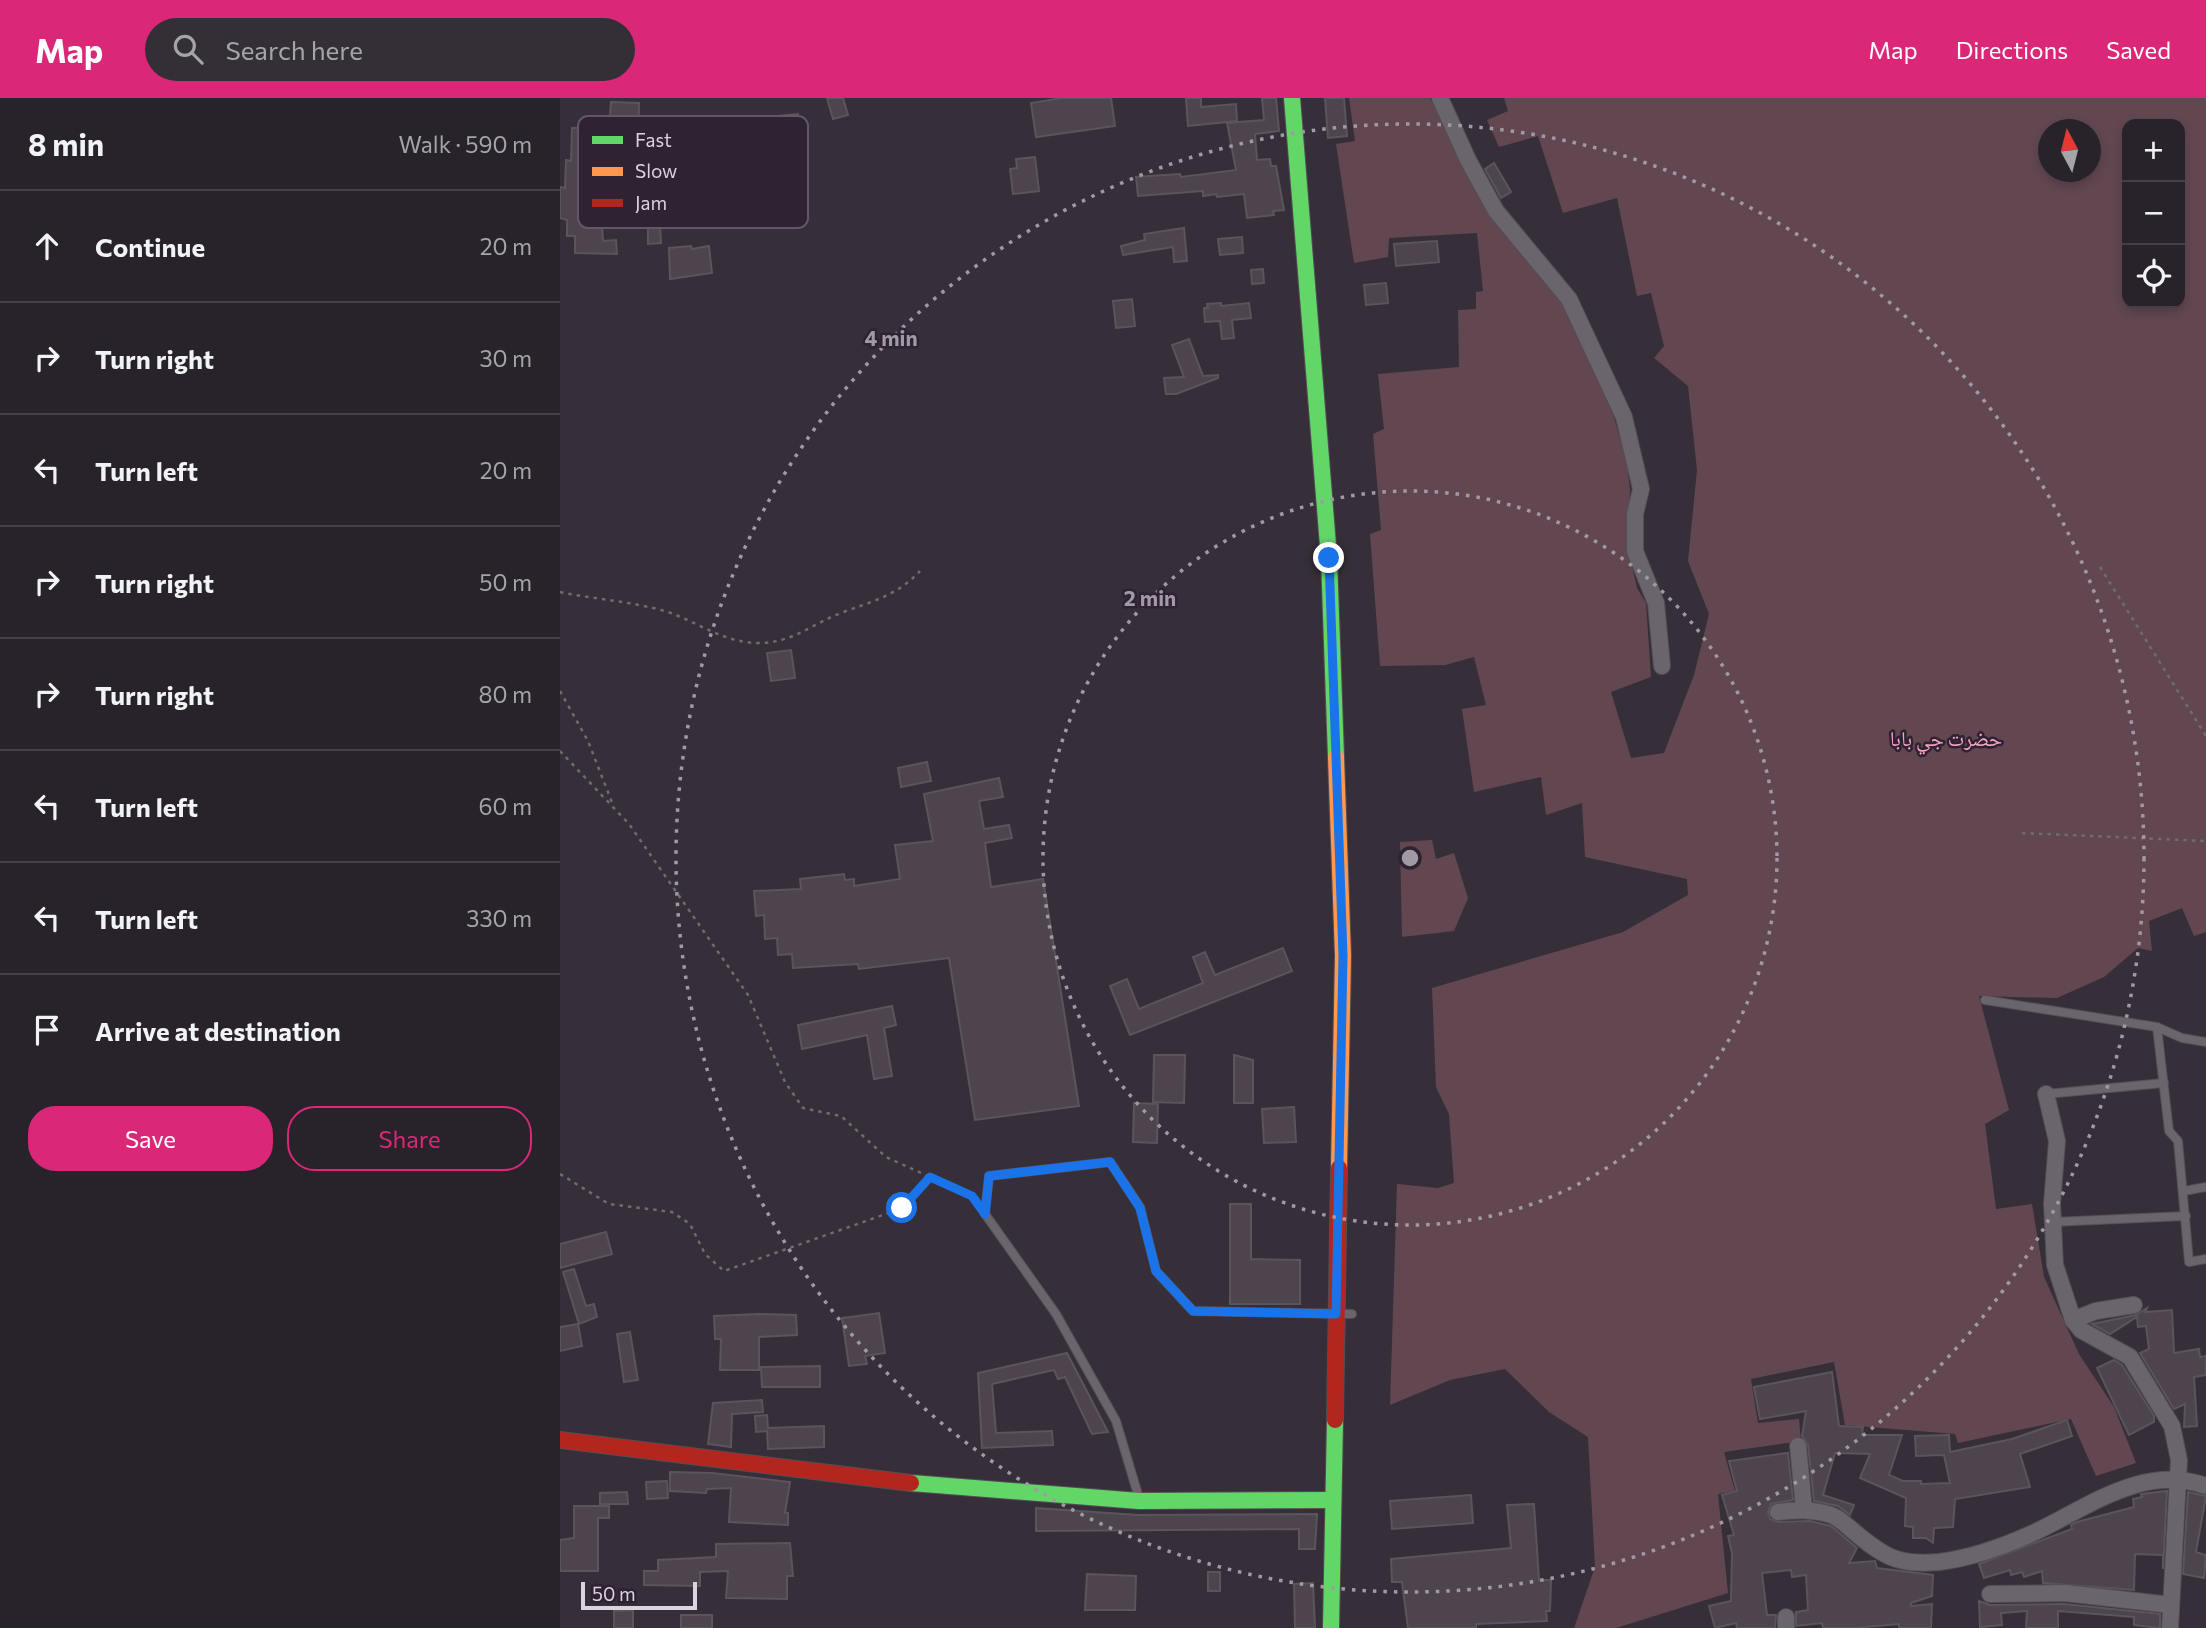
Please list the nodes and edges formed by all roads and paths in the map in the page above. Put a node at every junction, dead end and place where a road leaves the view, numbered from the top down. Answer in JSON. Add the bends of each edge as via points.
{"nodes":[{"id":1,"x":1292,"y":98,"type":"edge"},
{"id":2,"x":1306,"y":98,"type":"edge"},
{"id":3,"x":1440,"y":98,"type":"edge"},
{"id":4,"x":2100,"y":567,"type":"dead end"},
{"id":5,"x":920,"y":571,"type":"dead end"},
{"id":6,"x":560,"y":592,"type":"edge"},
{"id":7,"x":1662,"y":666,"type":"dead end"},
{"id":8,"x":560,"y":691,"type":"edge"},
{"id":9,"x":2206,"y":736,"type":"edge"},
{"id":10,"x":1352,"y":743,"type":"dead end"},
{"id":11,"x":560,"y":751,"type":"edge"},
{"id":12,"x":614,"y":808,"type":"junction"},
{"id":13,"x":1355,"y":811,"type":"dead end"},
{"id":14,"x":1338,"y":812,"type":"junction"},
{"id":15,"x":1356,"y":833,"type":"dead end"},
{"id":16,"x":2022,"y":834,"type":"dead end"},
{"id":17,"x":2206,"y":841,"type":"edge"},
{"id":18,"x":1985,"y":1000,"type":"dead end"},
{"id":19,"x":2157,"y":1027,"type":"junction"},
{"id":20,"x":2206,"y":1042,"type":"edge"},
{"id":21,"x":2164,"y":1083,"type":"junction"},
{"id":22,"x":2046,"y":1094,"type":"joint"},
{"id":23,"x":560,"y":1174,"type":"edge"},
{"id":24,"x":930,"y":1177,"type":"junction"},
{"id":25,"x":2206,"y":1188,"type":"edge"},
{"id":26,"x":2184,"y":1191,"type":"junction"},
{"id":27,"x":985,"y":1214,"type":"junction"},
{"id":28,"x":2186,"y":1216,"type":"junction"},
{"id":29,"x":2052,"y":1222,"type":"junction"},
{"id":30,"x":2206,"y":1259,"type":"edge"},
{"id":31,"x":2134,"y":1305,"type":"dead end"},
{"id":32,"x":1344,"y":1314,"type":"junction"},
{"id":33,"x":2073,"y":1320,"type":"junction"},
{"id":34,"x":560,"y":1440,"type":"edge"},
{"id":35,"x":1798,"y":1446,"type":"dead end"},
{"id":36,"x":2179,"y":1479,"type":"junction"},
{"id":37,"x":2206,"y":1486,"type":"edge"},
{"id":38,"x":1139,"y":1500,"type":"junction"},
{"id":39,"x":1333,"y":1500,"type":"junction"},
{"id":40,"x":1804,"y":1509,"type":"junction"},
{"id":41,"x":1778,"y":1511,"type":"dead end"},
{"id":42,"x":1340,"y":1560,"type":"junction"},
{"id":43,"x":1990,"y":1594,"type":"dead end"},
{"id":44,"x":1348,"y":1601,"type":"dead end"},
{"id":45,"x":2171,"y":1605,"type":"junction"},
{"id":46,"x":1331,"y":1628,"type":"edge"},
{"id":47,"x":2170,"y":1628,"type":"edge"}],
"edges":[{"from":1,"to":14,"type":"main road","via":[[1329,558]]},
{"from":2,"to":10,"type":"main road","via":[[1345,566]]},
{"from":3,"to":7,"type":"street","via":[[1496,211],[1569,299],[1624,417],[1641,489],[1635,551],[1656,603]]},
{"from":4,"to":9,"type":"path"},
{"from":5,"to":6,"type":"path","via":[[890,597],[839,614],[802,635],[761,643],[711,634],[662,610]]},
{"from":8,"to":12,"type":"path","via":[[588,741]]},
{"from":11,"to":12,"type":"path"},
{"from":12,"to":24,"type":"path","via":[[748,995],[785,1082],[803,1108],[841,1116],[886,1157]]},
{"from":13,"to":14,"type":"main road"},
{"from":14,"to":32,"type":"main road"},
{"from":15,"to":32,"type":"main road"},
{"from":16,"to":17,"type":"path"},
{"from":18,"to":19,"type":"lane"},
{"from":19,"to":20,"type":"lane"},
{"from":19,"to":21,"type":"lane"},
{"from":21,"to":22,"type":"lane"},
{"from":21,"to":26,"type":"lane","via":[[2169,1131],[2178,1141]]},
{"from":22,"to":29,"type":"street","via":[[2057,1141]]},
{"from":23,"to":24,"type":"path","via":[[609,1204],[672,1212],[690,1224],[705,1254],[724,1271],[902,1208]]},
{"from":24,"to":27,"type":"path","via":[[972,1196]]},
{"from":25,"to":26,"type":"lane"},
{"from":26,"to":28,"type":"lane"},
{"from":27,"to":32,"type":"lane","via":[[989,1176],[1110,1162],[1140,1208],[1156,1271],[1193,1311]]},
{"from":27,"to":38,"type":"lane","via":[[1056,1314],[1116,1421]]},
{"from":28,"to":29,"type":"lane"},
{"from":28,"to":30,"type":"lane","via":[[2189,1262]]},
{"from":29,"to":33,"type":"street","via":[[2055,1265]]},
{"from":31,"to":33,"type":"street"},
{"from":32,"to":39,"type":"main road"},
{"from":32,"to":42,"type":"main road"},
{"from":33,"to":36,"type":"street","via":[[2130,1357],[2172,1426]]},
{"from":34,"to":38,"type":"main road","via":[[949,1488]]},
{"from":35,"to":40,"type":"street"},
{"from":36,"to":37,"type":"street"},
{"from":36,"to":40,"type":"street","via":[[2158,1479],[2112,1492],[1996,1548],[1938,1562],[1895,1561],[1833,1515]]},
{"from":36,"to":45,"type":"street"},
{"from":38,"to":39,"type":"main road"},
{"from":39,"to":42,"type":"main road"},
{"from":40,"to":41,"type":"street"},
{"from":42,"to":44,"type":"main road"},
{"from":42,"to":46,"type":"main road"},
{"from":43,"to":45,"type":"street","via":[[2065,1593]]},
{"from":45,"to":47,"type":"street"}]}
